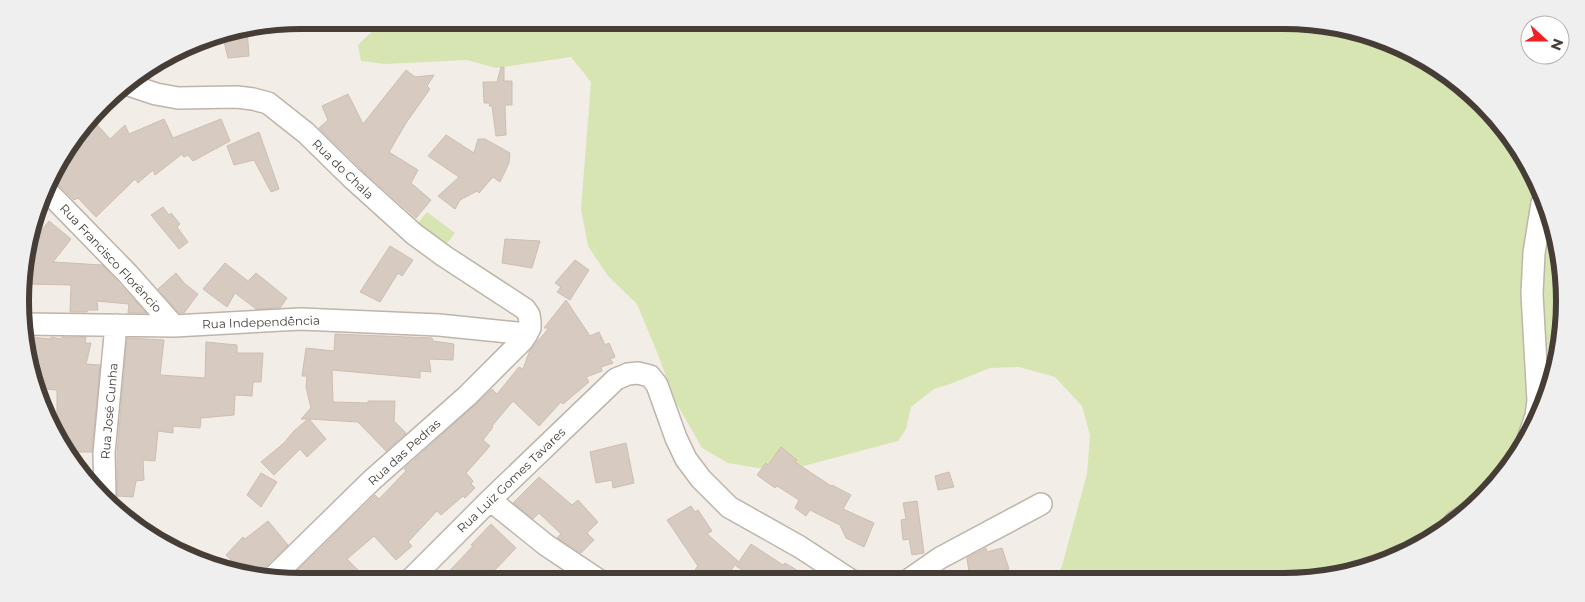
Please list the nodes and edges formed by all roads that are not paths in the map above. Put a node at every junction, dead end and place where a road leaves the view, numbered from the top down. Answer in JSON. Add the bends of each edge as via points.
{"nodes":[{"id":1,"x":133,"y":86,"type":"edge"},
{"id":2,"x":50,"y":195,"type":"edge"},
{"id":3,"x":1541,"y":210,"type":"edge"},
{"id":4,"x":30,"y":324,"type":"edge"},
{"id":5,"x":116,"y":325,"type":"junction"},
{"id":6,"x":174,"y":326,"type":"junction"},
{"id":7,"x":528,"y":328,"type":"junction"},
{"id":8,"x":1538,"y":400,"type":"edge"},
{"id":9,"x":105,"y":491,"type":"edge"},
{"id":10,"x":490,"y":500,"type":"junction"},
{"id":11,"x":1041,"y":504,"type":"dead end"},
{"id":12,"x":278,"y":572,"type":"edge"},
{"id":13,"x":417,"y":573,"type":"edge"},
{"id":14,"x":588,"y":573,"type":"edge"},
{"id":15,"x":840,"y":573,"type":"edge"},
{"id":16,"x":918,"y":573,"type":"edge"}],
"edges":[{"from":1,"to":7,"type":"street","name":"Rua do Chala","via":[[178,98],[237,97],[268,103],[306,133],[414,234],[525,309],[529,315]]},
{"from":2,"to":6,"type":"street","name":"Rua Francisco Florêncio"},
{"from":3,"to":8,"type":"street","via":[[1532,294]]},
{"from":4,"to":5,"type":"street","name":"Rua Independência"},
{"from":5,"to":6,"type":"street","name":"Rua Independência"},
{"from":5,"to":9,"type":"street","name":"Rua José Cunha","via":[[105,446]]},
{"from":6,"to":7,"type":"street","name":"Rua Independência","via":[[301,319]]},
{"from":7,"to":12,"type":"street","name":"Rua das Pedras","via":[[523,340],[467,396],[372,480]]},
{"from":10,"to":13,"type":"street","name":"Rua Luiz Gomes Tavares"},
{"from":10,"to":14,"type":"street","via":[[546,545]]},
{"from":10,"to":15,"type":"street","name":"Rua Luiz Gomes Tavares","via":[[616,378],[638,373],[650,376],[657,385],[686,460],[716,495],[729,507]]},
{"from":11,"to":16,"type":"street","via":[[957,548]]}]}
